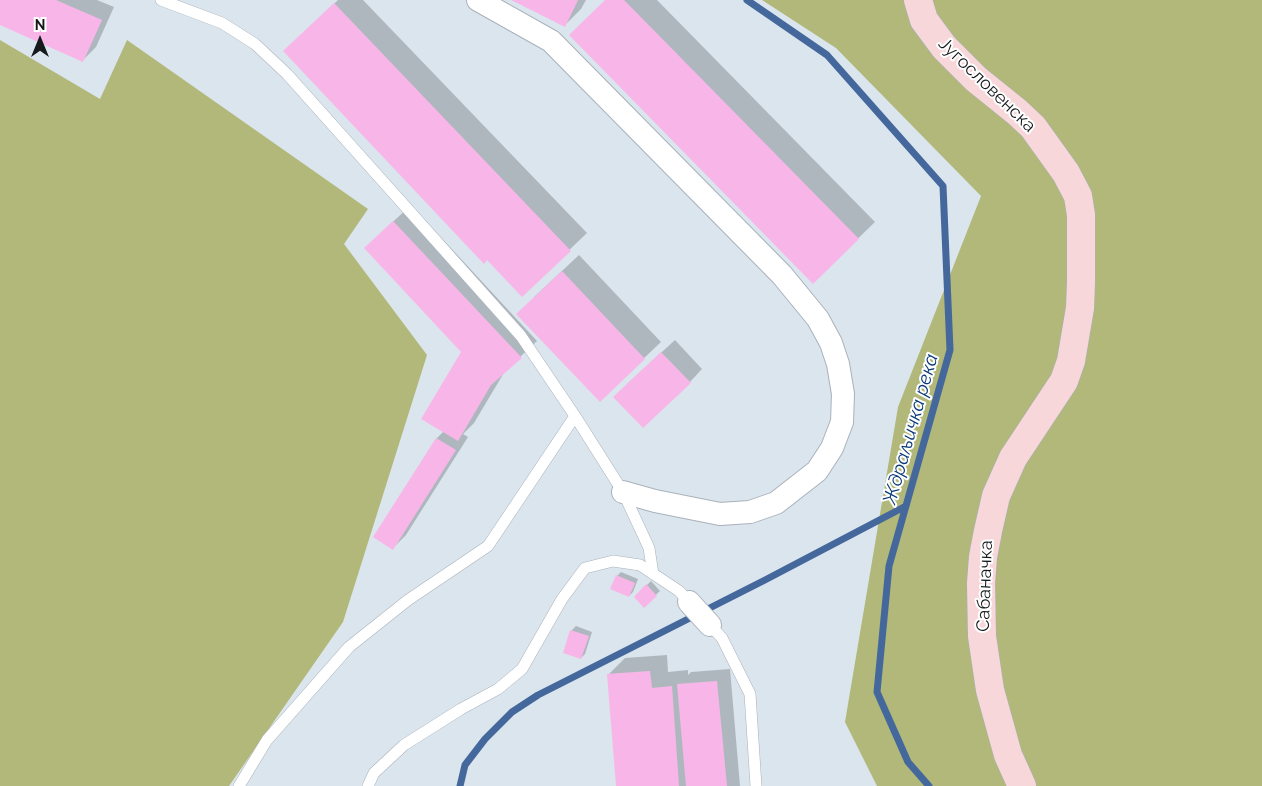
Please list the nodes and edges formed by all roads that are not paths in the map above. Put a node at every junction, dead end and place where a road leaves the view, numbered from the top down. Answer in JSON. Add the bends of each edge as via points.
{"nodes":[{"id":1,"x":161,"y":0,"type":"edge"},
{"id":2,"x":478,"y":0,"type":"edge"},
{"id":3,"x":918,"y":0,"type":"edge"},
{"id":4,"x":1054,"y":398,"type":"joint"},
{"id":5,"x":575,"y":416,"type":"junction"},
{"id":6,"x":623,"y":492,"type":"junction"},
{"id":7,"x":653,"y":574,"type":"junction"},
{"id":8,"x":689,"y":602,"type":"joint"},
{"id":9,"x":710,"y":625,"type":"joint"},
{"id":10,"x":238,"y":786,"type":"edge"},
{"id":11,"x":368,"y":786,"type":"edge"},
{"id":12,"x":756,"y":786,"type":"edge"},
{"id":13,"x":1022,"y":786,"type":"edge"}],
"edges":[{"from":1,"to":5,"type":"lane","via":[[222,23],[255,44],[287,74],[521,336]]},
{"from":2,"to":6,"type":"street","via":[[551,41],[782,275],[818,319],[838,364],[843,394],[842,422],[832,448],[817,471],[776,503],[750,512],[720,514]]},
{"from":3,"to":4,"type":"main road","name":"Југословенска","via":[[924,20],[933,32],[976,79],[1033,128],[1066,173],[1078,196],[1082,233],[1080,308],[1070,361]]},
{"from":4,"to":13,"type":"main road","name":"Сабаначка","via":[[1014,458],[996,496],[983,557],[982,636],[988,681],[1008,755]]},
{"from":5,"to":6,"type":"lane"},
{"from":5,"to":10,"type":"lane","via":[[488,546],[408,600],[349,647],[267,740]]},
{"from":6,"to":7,"type":"lane","via":[[649,548]]},
{"from":7,"to":8,"type":"lane","via":[[679,591]]},
{"from":7,"to":11,"type":"lane","via":[[640,565],[612,561],[585,568],[562,599],[522,669],[498,689],[404,745],[374,773]]},
{"from":8,"to":9,"type":"street"},
{"from":9,"to":12,"type":"lane","via":[[722,638],[750,694]]}]}
